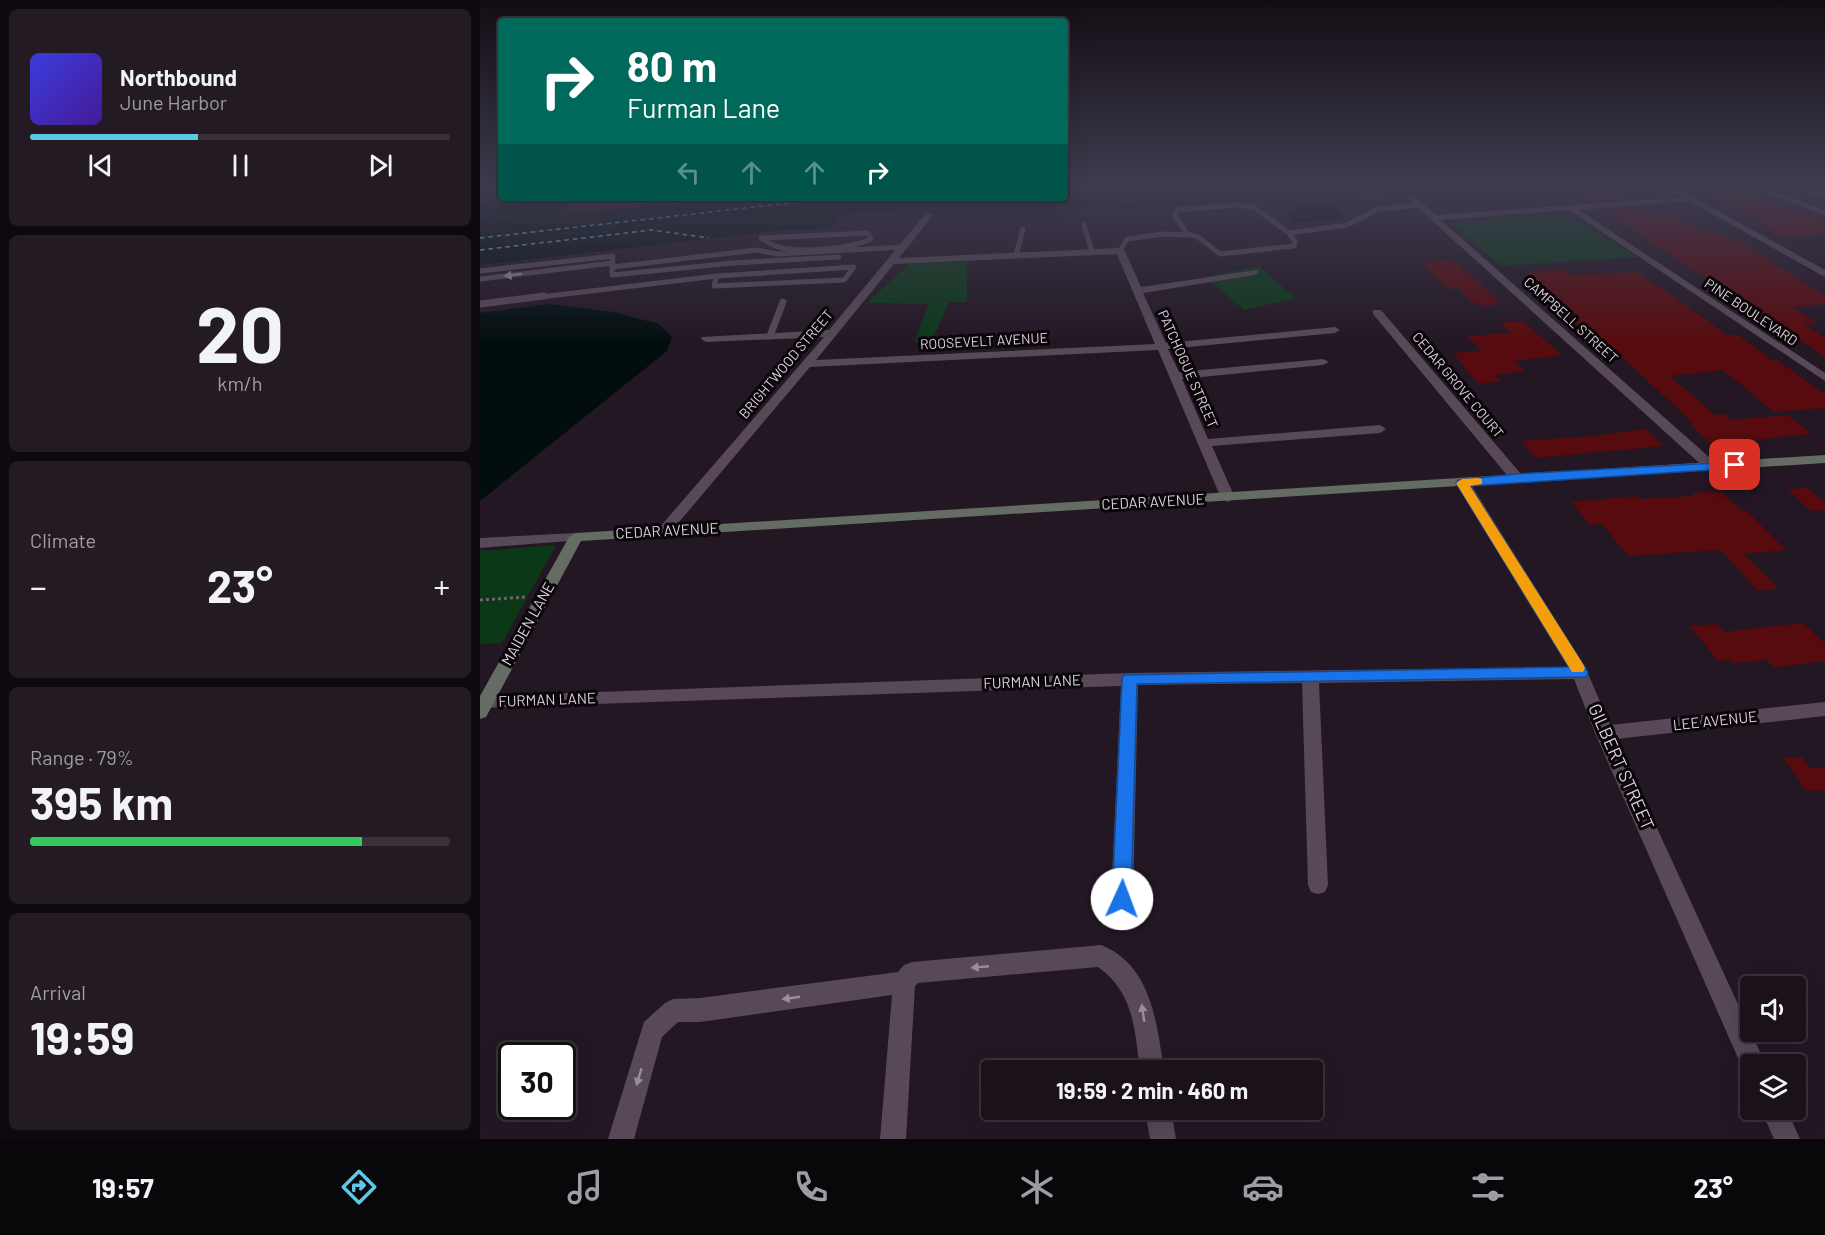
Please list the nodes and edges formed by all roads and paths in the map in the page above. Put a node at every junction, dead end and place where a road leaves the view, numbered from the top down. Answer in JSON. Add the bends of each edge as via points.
{"nodes":[{"id":1,"x":761,"y":238,"type":"joint"},
{"id":2,"x":869,"y":238,"type":"edge"},
{"id":3,"x":910,"y":238,"type":"edge"},
{"id":4,"x":1021,"y":238,"type":"edge"},
{"id":5,"x":1088,"y":238,"type":"edge"},
{"id":6,"x":1139,"y":238,"type":"edge"},
{"id":7,"x":1198,"y":238,"type":"edge"},
{"id":8,"x":1292,"y":238,"type":"edge"},
{"id":9,"x":1457,"y":238,"type":"edge"},
{"id":10,"x":1616,"y":238,"type":"edge"},
{"id":11,"x":1762,"y":238,"type":"edge"},
{"id":12,"x":901,"y":249,"type":"junction"},
{"id":13,"x":757,"y":250,"type":"junction"},
{"id":14,"x":1120,"y":251,"type":"junction"},
{"id":15,"x":1092,"y":252,"type":"junction"},
{"id":16,"x":1016,"y":255,"type":"junction"},
{"id":17,"x":891,"y":261,"type":"junction"},
{"id":18,"x":612,"y":265,"type":"junction"},
{"id":19,"x":480,"y":271,"type":"edge"},
{"id":20,"x":1823,"y":271,"type":"edge"},
{"id":21,"x":1254,"y":272,"type":"dead end"},
{"id":22,"x":612,"y":275,"type":"junction"},
{"id":23,"x":717,"y":276,"type":"junction"},
{"id":24,"x":480,"y":279,"type":"edge"},
{"id":25,"x":611,"y":287,"type":"junction"},
{"id":26,"x":1137,"y":291,"type":"junction"},
{"id":27,"x":783,"y":302,"type":"dead end"},
{"id":28,"x":480,"y":304,"type":"edge"},
{"id":29,"x":1377,"y":312,"type":"dead end"},
{"id":30,"x":1335,"y":330,"type":"dead end"},
{"id":31,"x":831,"y":333,"type":"junction"},
{"id":32,"x":770,"y":336,"type":"junction"},
{"id":33,"x":706,"y":339,"type":"dead end"},
{"id":34,"x":1162,"y":345,"type":"junction"},
{"id":35,"x":1323,"y":362,"type":"dead end"},
{"id":36,"x":807,"y":364,"type":"junction"},
{"id":37,"x":1175,"y":376,"type":"junction"},
{"id":38,"x":1825,"y":378,"type":"edge"},
{"id":39,"x":1380,"y":429,"type":"dead end"},
{"id":40,"x":1204,"y":443,"type":"junction"},
{"id":41,"x":1825,"y":459,"type":"edge"},
{"id":42,"x":1712,"y":467,"type":"junction"},
{"id":43,"x":1516,"y":477,"type":"junction"},
{"id":44,"x":1462,"y":483,"type":"junction"},
{"id":45,"x":1228,"y":498,"type":"junction"},
{"id":46,"x":664,"y":531,"type":"junction"},
{"id":47,"x":576,"y":537,"type":"junction"},
{"id":48,"x":480,"y":543,"type":"edge"},
{"id":49,"x":548,"y":586,"type":"junction"},
{"id":50,"x":480,"y":600,"type":"edge"},
{"id":51,"x":1580,"y":673,"type":"junction"},
{"id":52,"x":1310,"y":676,"type":"junction"},
{"id":53,"x":1130,"y":679,"type":"junction"},
{"id":54,"x":482,"y":707,"type":"edge"},
{"id":55,"x":1825,"y":709,"type":"edge"},
{"id":56,"x":1605,"y":733,"type":"junction"},
{"id":57,"x":1318,"y":885,"type":"dead end"},
{"id":58,"x":1122,"y":899,"type":"dead end"},
{"id":59,"x":904,"y":982,"type":"junction"},
{"id":60,"x":1749,"y":1054,"type":"edge"},
{"id":61,"x":1150,"y":1060,"type":"edge"},
{"id":62,"x":1160,"y":1120,"type":"edge"},
{"id":63,"x":1778,"y":1120,"type":"edge"},
{"id":64,"x":621,"y":1139,"type":"edge"},
{"id":65,"x":893,"y":1139,"type":"edge"},
{"id":66,"x":1163,"y":1139,"type":"edge"},
{"id":67,"x":1787,"y":1139,"type":"edge"}],
"edges":[{"from":1,"to":2,"type":"lane","via":[[777,247],[790,248],[866,243]]},
{"from":1,"to":13,"type":"lane"},
{"from":3,"to":12,"type":"street","name":"BRIGHTWOOD STREET"},
{"from":4,"to":16,"type":"lane"},
{"from":5,"to":15,"type":"lane"},
{"from":6,"to":14,"type":"lane","via":[[1126,239]]},
{"from":7,"to":8,"type":"lane","via":[[1220,254],[1294,246]]},
{"from":9,"to":42,"type":"street","name":"CAMPBELL STREET"},
{"from":10,"to":38,"type":"street","name":"PINE BOULEVARD"},
{"from":11,"to":20,"type":"street"},
{"from":12,"to":13,"type":"lane","via":[[777,254]]},
{"from":12,"to":17,"type":"street","name":"BRIGHTWOOD STREET"},
{"from":12,"to":22,"type":"lane"},
{"from":13,"to":18,"type":"lane"},
{"from":14,"to":15,"type":"street"},
{"from":14,"to":26,"type":"street","name":"PATCHOGUE STREET"},
{"from":15,"to":16,"type":"street"},
{"from":16,"to":17,"type":"street"},
{"from":17,"to":31,"type":"street","name":"BRIGHTWOOD STREET"},
{"from":18,"to":19,"type":"lane","via":[[613,256]]},
{"from":18,"to":22,"type":"lane"},
{"from":18,"to":24,"type":"lane","one_way":true},
{"from":21,"to":26,"type":"street"},
{"from":22,"to":25,"type":"lane"},
{"from":23,"to":23,"type":"lane","via":[[847,267],[854,267],[844,280],[714,286]]},
{"from":23,"to":25,"type":"lane"},
{"from":25,"to":28,"type":"lane"},
{"from":26,"to":34,"type":"street","name":"PATCHOGUE STREET"},
{"from":27,"to":32,"type":"lane"},
{"from":29,"to":43,"type":"street","name":"CEDAR GROVE COURT"},
{"from":30,"to":34,"type":"street","name":"ROOSEVELT AVENUE"},
{"from":31,"to":32,"type":"street"},
{"from":31,"to":36,"type":"street","name":"BRIGHTWOOD STREET"},
{"from":32,"to":33,"type":"street"},
{"from":34,"to":36,"type":"street","name":"ROOSEVELT AVENUE"},
{"from":34,"to":37,"type":"street","name":"PATCHOGUE STREET"},
{"from":35,"to":37,"type":"street"},
{"from":36,"to":46,"type":"street","name":"BRIGHTWOOD STREET"},
{"from":37,"to":40,"type":"street","name":"PATCHOGUE STREET"},
{"from":39,"to":40,"type":"street"},
{"from":40,"to":45,"type":"street","name":"PATCHOGUE STREET"},
{"from":41,"to":42,"type":"street","name":"CEDAR AVENUE"},
{"from":42,"to":43,"type":"street","name":"CEDAR AVENUE"},
{"from":43,"to":44,"type":"street","name":"CEDAR AVENUE"},
{"from":44,"to":45,"type":"street","name":"CEDAR AVENUE"},
{"from":44,"to":51,"type":"street","name":"GILBERT STREET"},
{"from":45,"to":46,"type":"street","name":"CEDAR AVENUE"},
{"from":46,"to":47,"type":"street","name":"CEDAR AVENUE"},
{"from":47,"to":48,"type":"street","name":"CEDAR AVENUE"},
{"from":47,"to":49,"type":"street","name":"MAIDEN LANE"},
{"from":49,"to":50,"type":"path","via":[[531,597]]},
{"from":49,"to":54,"type":"street","name":"MAIDEN LANE"},
{"from":51,"to":52,"type":"street","name":"FURMAN LANE"},
{"from":51,"to":56,"type":"street","name":"GILBERT STREET"},
{"from":52,"to":53,"type":"street","name":"FURMAN LANE"},
{"from":52,"to":57,"type":"street"},
{"from":53,"to":54,"type":"street","name":"FURMAN LANE"},
{"from":53,"to":58,"type":"street"},
{"from":55,"to":56,"type":"street","name":"LEE AVENUE"},
{"from":56,"to":60,"type":"street","name":"GILBERT STREET"},
{"from":61,"to":59,"type":"street","one_way":true,"via":[[1141,1002],[1117,965],[1101,956],[912,973]]},
{"from":59,"to":64,"type":"street","one_way":true,"via":[[673,1011],[652,1030]]},
{"from":59,"to":65,"type":"street"},
{"from":62,"to":66,"type":"street"},
{"from":63,"to":67,"type":"street"}]}
